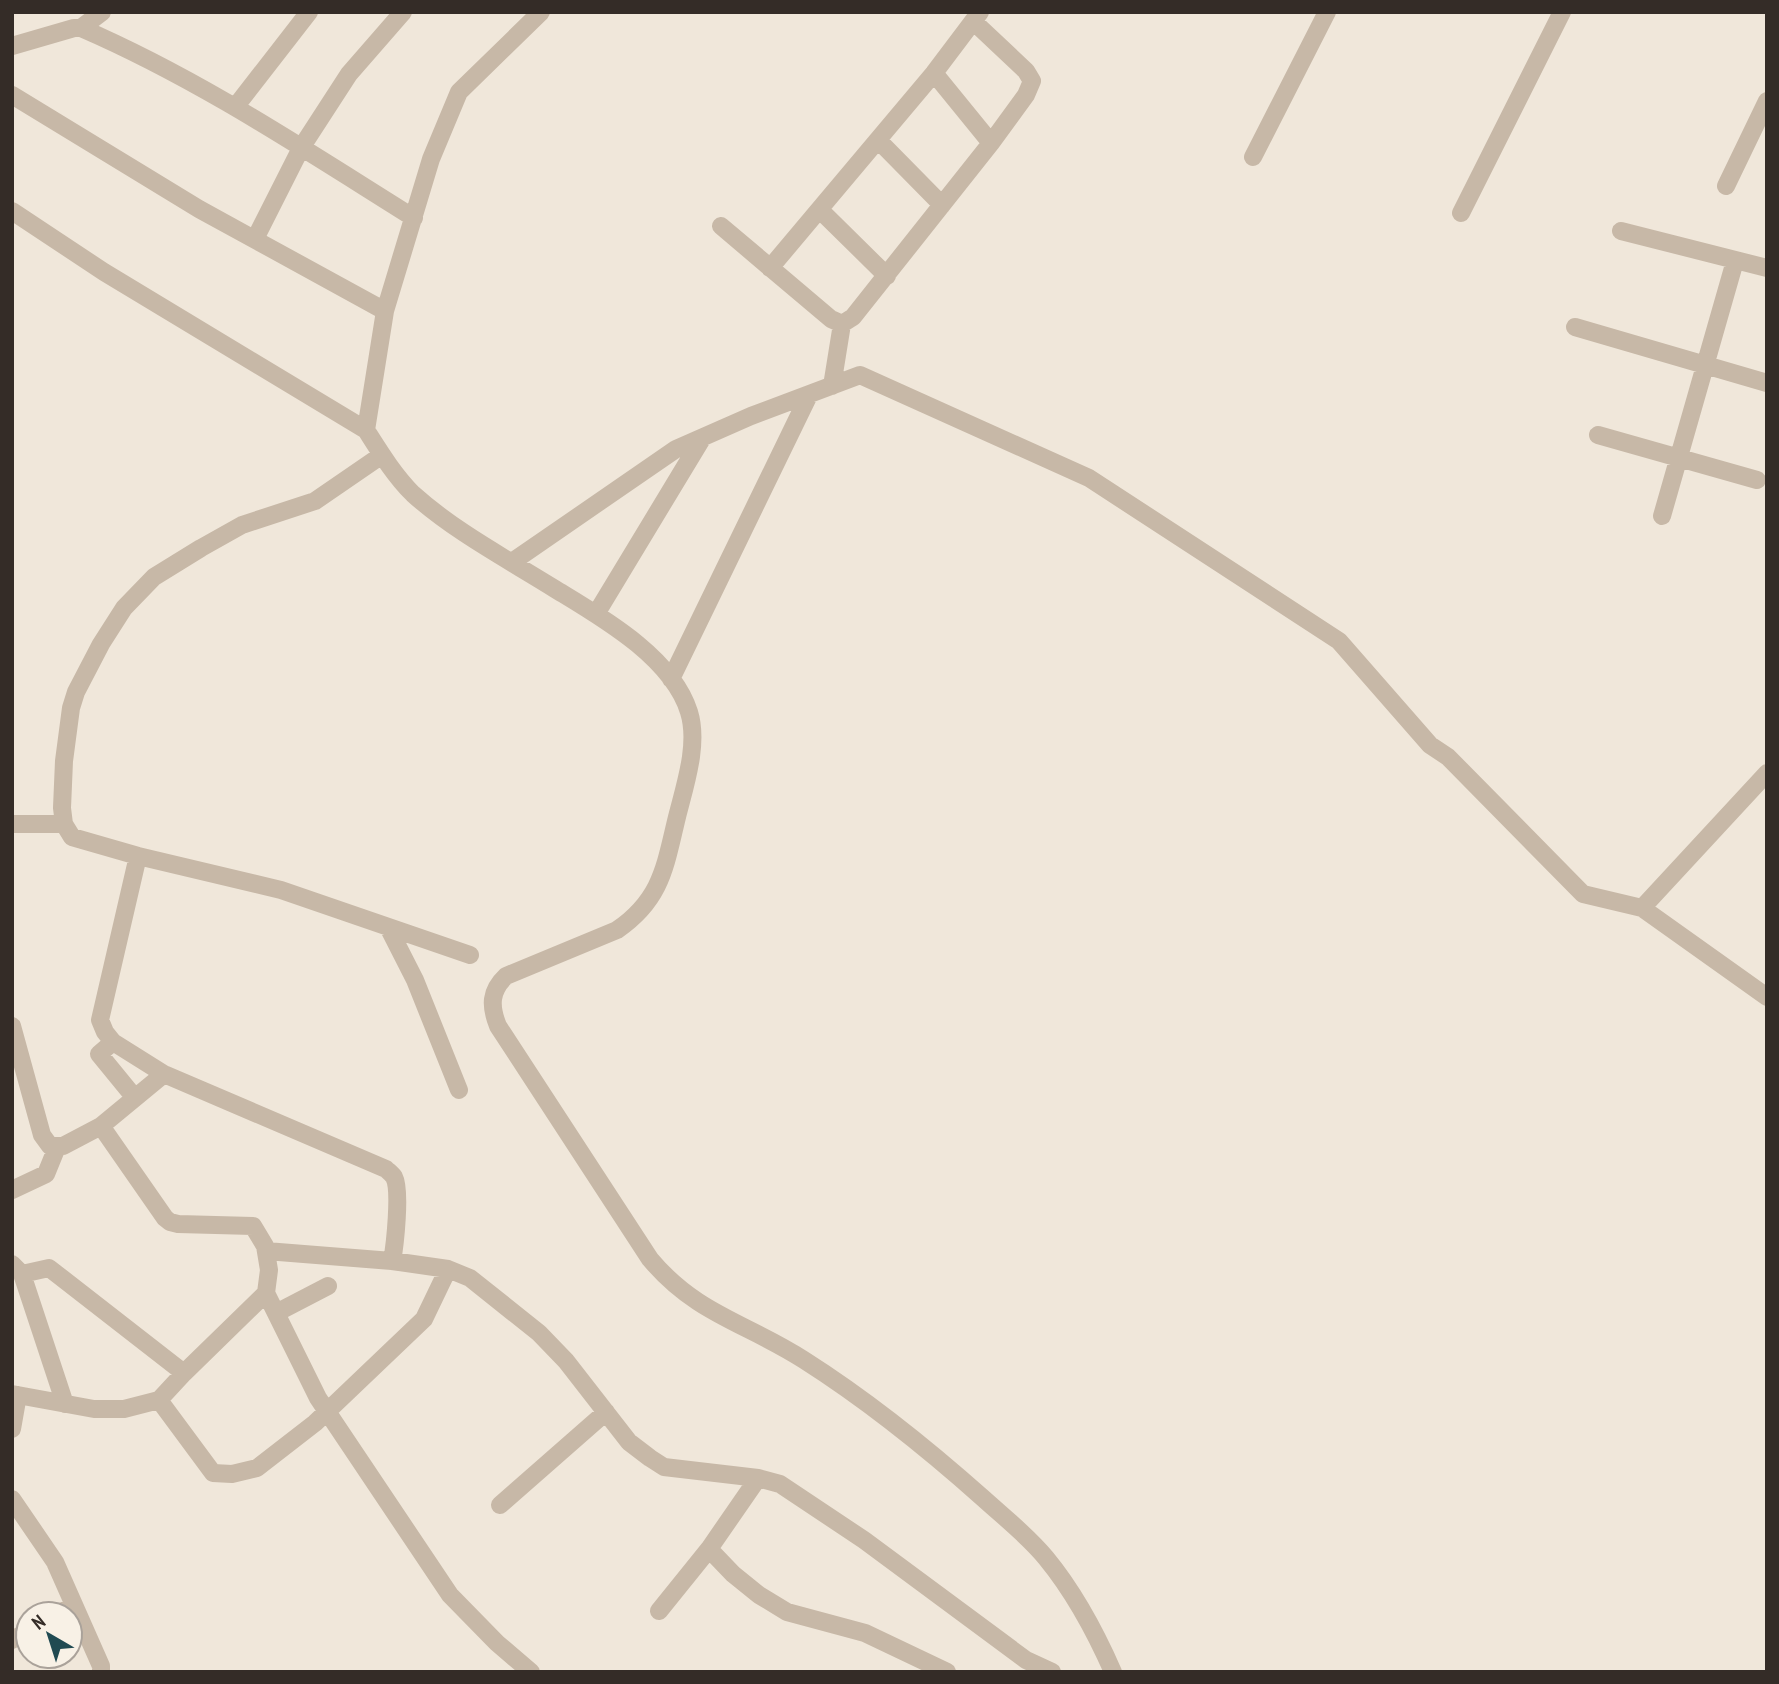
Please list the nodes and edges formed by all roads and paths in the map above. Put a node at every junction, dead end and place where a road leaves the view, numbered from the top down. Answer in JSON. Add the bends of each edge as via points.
{"nodes":[{"id":1,"x":102,"y":12,"type":"edge"},
{"id":2,"x":309,"y":12,"type":"edge"},
{"id":3,"x":403,"y":12,"type":"edge"},
{"id":4,"x":1327,"y":12,"type":"edge"},
{"id":5,"x":1562,"y":12,"type":"edge"},
{"id":6,"x":539,"y":13,"type":"edge"},
{"id":7,"x":977,"y":17,"type":"edge"},
{"id":8,"x":74,"y":23,"type":"edge"},
{"id":9,"x":12,"y":46,"type":"edge"},
{"id":10,"x":934,"y":73,"type":"junction"},
{"id":11,"x":12,"y":95,"type":"edge"},
{"id":12,"x":1767,"y":101,"type":"edge"},
{"id":13,"x":236,"y":106,"type":"junction"},
{"id":14,"x":878,"y":140,"type":"junction"},
{"id":15,"x":991,"y":142,"type":"junction"},
{"id":16,"x":301,"y":148,"type":"junction"},
{"id":17,"x":1253,"y":157,"type":"dead end"},
{"id":18,"x":1726,"y":186,"type":"dead end"},
{"id":19,"x":942,"y":205,"type":"junction"},
{"id":20,"x":821,"y":210,"type":"junction"},
{"id":21,"x":12,"y":211,"type":"edge"},
{"id":22,"x":1461,"y":213,"type":"dead end"},
{"id":23,"x":414,"y":218,"type":"junction"},
{"id":24,"x":721,"y":226,"type":"dead end"},
{"id":25,"x":1621,"y":231,"type":"dead end"},
{"id":26,"x":255,"y":239,"type":"junction"},
{"id":27,"x":1735,"y":261,"type":"junction"},
{"id":28,"x":770,"y":268,"type":"junction"},
{"id":29,"x":1767,"y":268,"type":"edge"},
{"id":30,"x":887,"y":276,"type":"junction"},
{"id":31,"x":385,"y":311,"type":"junction"},
{"id":32,"x":842,"y":324,"type":"junction"},
{"id":33,"x":1575,"y":327,"type":"dead end"},
{"id":34,"x":1705,"y":365,"type":"junction"},
{"id":35,"x":1767,"y":383,"type":"edge"},
{"id":36,"x":832,"y":386,"type":"junction"},
{"id":37,"x":809,"y":395,"type":"junction"},
{"id":38,"x":366,"y":430,"type":"junction"},
{"id":39,"x":1598,"y":435,"type":"dead end"},
{"id":40,"x":703,"y":437,"type":"junction"},
{"id":41,"x":382,"y":455,"type":"junction"},
{"id":42,"x":1679,"y":457,"type":"junction"},
{"id":43,"x":1757,"y":480,"type":"dead end"},
{"id":44,"x":1662,"y":516,"type":"dead end"},
{"id":45,"x":512,"y":562,"type":"junction"},
{"id":46,"x":596,"y":614,"type":"junction"},
{"id":47,"x":671,"y":679,"type":"junction"},
{"id":48,"x":1767,"y":773,"type":"edge"},
{"id":49,"x":12,"y":824,"type":"edge"},
{"id":50,"x":64,"y":824,"type":"junction"},
{"id":51,"x":138,"y":856,"type":"junction"},
{"id":52,"x":1642,"y":908,"type":"junction"},
{"id":53,"x":388,"y":927,"type":"junction"},
{"id":54,"x":470,"y":956,"type":"dead end"},
{"id":55,"x":1767,"y":997,"type":"edge"},
{"id":56,"x":12,"y":1026,"type":"edge"},
{"id":57,"x":113,"y":1042,"type":"junction"},
{"id":58,"x":164,"y":1074,"type":"junction"},
{"id":59,"x":459,"y":1090,"type":"dead end"},
{"id":60,"x":135,"y":1098,"type":"junction"},
{"id":61,"x":101,"y":1126,"type":"junction"},
{"id":62,"x":57,"y":1147,"type":"junction"},
{"id":63,"x":12,"y":1190,"type":"edge"},
{"id":64,"x":266,"y":1251,"type":"junction"},
{"id":65,"x":392,"y":1261,"type":"junction"},
{"id":66,"x":17,"y":1269,"type":"edge"},
{"id":67,"x":448,"y":1269,"type":"junction"},
{"id":68,"x":328,"y":1286,"type":"dead end"},
{"id":69,"x":266,"y":1293,"type":"junction"},
{"id":70,"x":276,"y":1312,"type":"junction"},
{"id":71,"x":184,"y":1373,"type":"junction"},
{"id":72,"x":15,"y":1395,"type":"edge"},
{"id":73,"x":159,"y":1401,"type":"junction"},
{"id":74,"x":65,"y":1404,"type":"junction"},
{"id":75,"x":327,"y":1411,"type":"junction"},
{"id":76,"x":606,"y":1412,"type":"junction"},
{"id":77,"x":12,"y":1429,"type":"edge"},
{"id":78,"x":758,"y":1478,"type":"junction"},
{"id":79,"x":12,"y":1499,"type":"edge"},
{"id":80,"x":500,"y":1504,"type":"dead end"},
{"id":81,"x":709,"y":1549,"type":"junction"},
{"id":82,"x":64,"y":1600,"type":"edge"},
{"id":83,"x":659,"y":1611,"type":"dead end"},
{"id":84,"x":84,"y":1642,"type":"edge"},
{"id":85,"x":943,"y":1671,"type":"edge"},
{"id":86,"x":1042,"y":1671,"type":"edge"},
{"id":87,"x":101,"y":1672,"type":"edge"},
{"id":88,"x":531,"y":1672,"type":"edge"},
{"id":89,"x":1113,"y":1672,"type":"edge"}],
"edges":[{"from":1,"to":8,"type":"street"},
{"from":2,"to":13,"type":"street"},
{"from":3,"to":16,"type":"street","via":[[349,74]]},
{"from":4,"to":17,"type":"street"},
{"from":5,"to":22,"type":"street"},
{"from":6,"to":23,"type":"street","via":[[459,92],[431,159]]},
{"from":7,"to":10,"type":"street"},
{"from":7,"to":15,"type":"street","via":[[1032,81]]},
{"from":8,"to":9,"type":"street"},
{"from":8,"to":13,"type":"street"},
{"from":10,"to":14,"type":"street"},
{"from":10,"to":15,"type":"street"},
{"from":11,"to":26,"type":"street"},
{"from":12,"to":18,"type":"street"},
{"from":13,"to":16,"type":"street"},
{"from":14,"to":19,"type":"street"},
{"from":14,"to":20,"type":"street"},
{"from":15,"to":19,"type":"street"},
{"from":16,"to":23,"type":"street"},
{"from":16,"to":26,"type":"street"},
{"from":19,"to":30,"type":"street"},
{"from":20,"to":28,"type":"street"},
{"from":20,"to":30,"type":"street"},
{"from":21,"to":38,"type":"street"},
{"from":23,"to":31,"type":"street"},
{"from":24,"to":28,"type":"street"},
{"from":25,"to":27,"type":"street"},
{"from":26,"to":31,"type":"street"},
{"from":27,"to":29,"type":"street"},
{"from":27,"to":34,"type":"street"},
{"from":28,"to":32,"type":"street"},
{"from":30,"to":32,"type":"street"},
{"from":31,"to":38,"type":"street"},
{"from":32,"to":36,"type":"street"},
{"from":33,"to":34,"type":"street"},
{"from":34,"to":35,"type":"street"},
{"from":34,"to":42,"type":"street"},
{"from":36,"to":37,"type":"street"},
{"from":36,"to":52,"type":"street","via":[[860,375],[1089,478],[1339,641],[1430,745],[1448,757],[1583,894]]},
{"from":37,"to":40,"type":"street"},
{"from":37,"to":47,"type":"street"},
{"from":38,"to":41,"type":"street"},
{"from":39,"to":42,"type":"street"},
{"from":40,"to":45,"type":"street","via":[[676,449]]},
{"from":40,"to":46,"type":"street"},
{"from":41,"to":45,"type":"street","via":[[414,494]]},
{"from":41,"to":50,"type":"street","via":[[315,501],[242,525],[201,548],[154,577],[124,608],[71,708],[64,761]]},
{"from":42,"to":43,"type":"street"},
{"from":42,"to":44,"type":"street"},
{"from":45,"to":46,"type":"street"},
{"from":46,"to":47,"type":"street","via":[[625,632]]},
{"from":47,"to":89,"type":"street","via":[[690,713],[692,754],[664,871],[650,900],[617,930],[506,976],[492,1003],[498,1026],[664,1276],[716,1315],[803,1359],[929,1450],[1045,1557],[1094,1629]]},
{"from":48,"to":52,"type":"street"},
{"from":49,"to":50,"type":"street"},
{"from":50,"to":51,"type":"street","via":[[72,837]]},
{"from":51,"to":53,"type":"street","via":[[281,890]]},
{"from":51,"to":57,"type":"street","via":[[100,1020]]},
{"from":52,"to":55,"type":"street"},
{"from":53,"to":54,"type":"street"},
{"from":53,"to":59,"type":"street","via":[[415,980]]},
{"from":56,"to":62,"type":"street","via":[[43,1135],[50,1146]]},
{"from":57,"to":58,"type":"street"},
{"from":57,"to":60,"type":"street","via":[[99,1054]]},
{"from":58,"to":60,"type":"street"},
{"from":58,"to":65,"type":"street","via":[[386,1169],[396,1184]]},
{"from":60,"to":61,"type":"street"},
{"from":61,"to":62,"type":"street"},
{"from":61,"to":64,"type":"street","via":[[170,1222],[253,1226]]},
{"from":62,"to":63,"type":"street","via":[[46,1174]]},
{"from":64,"to":65,"type":"street"},
{"from":64,"to":69,"type":"street"},
{"from":65,"to":67,"type":"street"},
{"from":66,"to":71,"type":"street","via":[[49,1269]]},
{"from":66,"to":74,"type":"street"},
{"from":67,"to":75,"type":"street","via":[[424,1319]]},
{"from":67,"to":76,"type":"street","via":[[470,1278],[539,1333]]},
{"from":68,"to":70,"type":"street"},
{"from":69,"to":70,"type":"street"},
{"from":69,"to":71,"type":"street"},
{"from":70,"to":75,"type":"street"},
{"from":71,"to":73,"type":"street"},
{"from":72,"to":74,"type":"street"},
{"from":72,"to":77,"type":"street"},
{"from":73,"to":74,"type":"street","via":[[124,1409]]},
{"from":73,"to":75,"type":"street","via":[[213,1474],[257,1468]]},
{"from":75,"to":88,"type":"street","via":[[450,1595]]},
{"from":76,"to":78,"type":"street","via":[[638,1450],[664,1466]]},
{"from":76,"to":80,"type":"street"},
{"from":78,"to":81,"type":"street"},
{"from":78,"to":86,"type":"street","via":[[801,1495]]},
{"from":79,"to":82,"type":"street","via":[[55,1562]]},
{"from":81,"to":83,"type":"street"},
{"from":81,"to":85,"type":"street","via":[[759,1595],[787,1612],[865,1633]]},
{"from":84,"to":87,"type":"street"}]}
